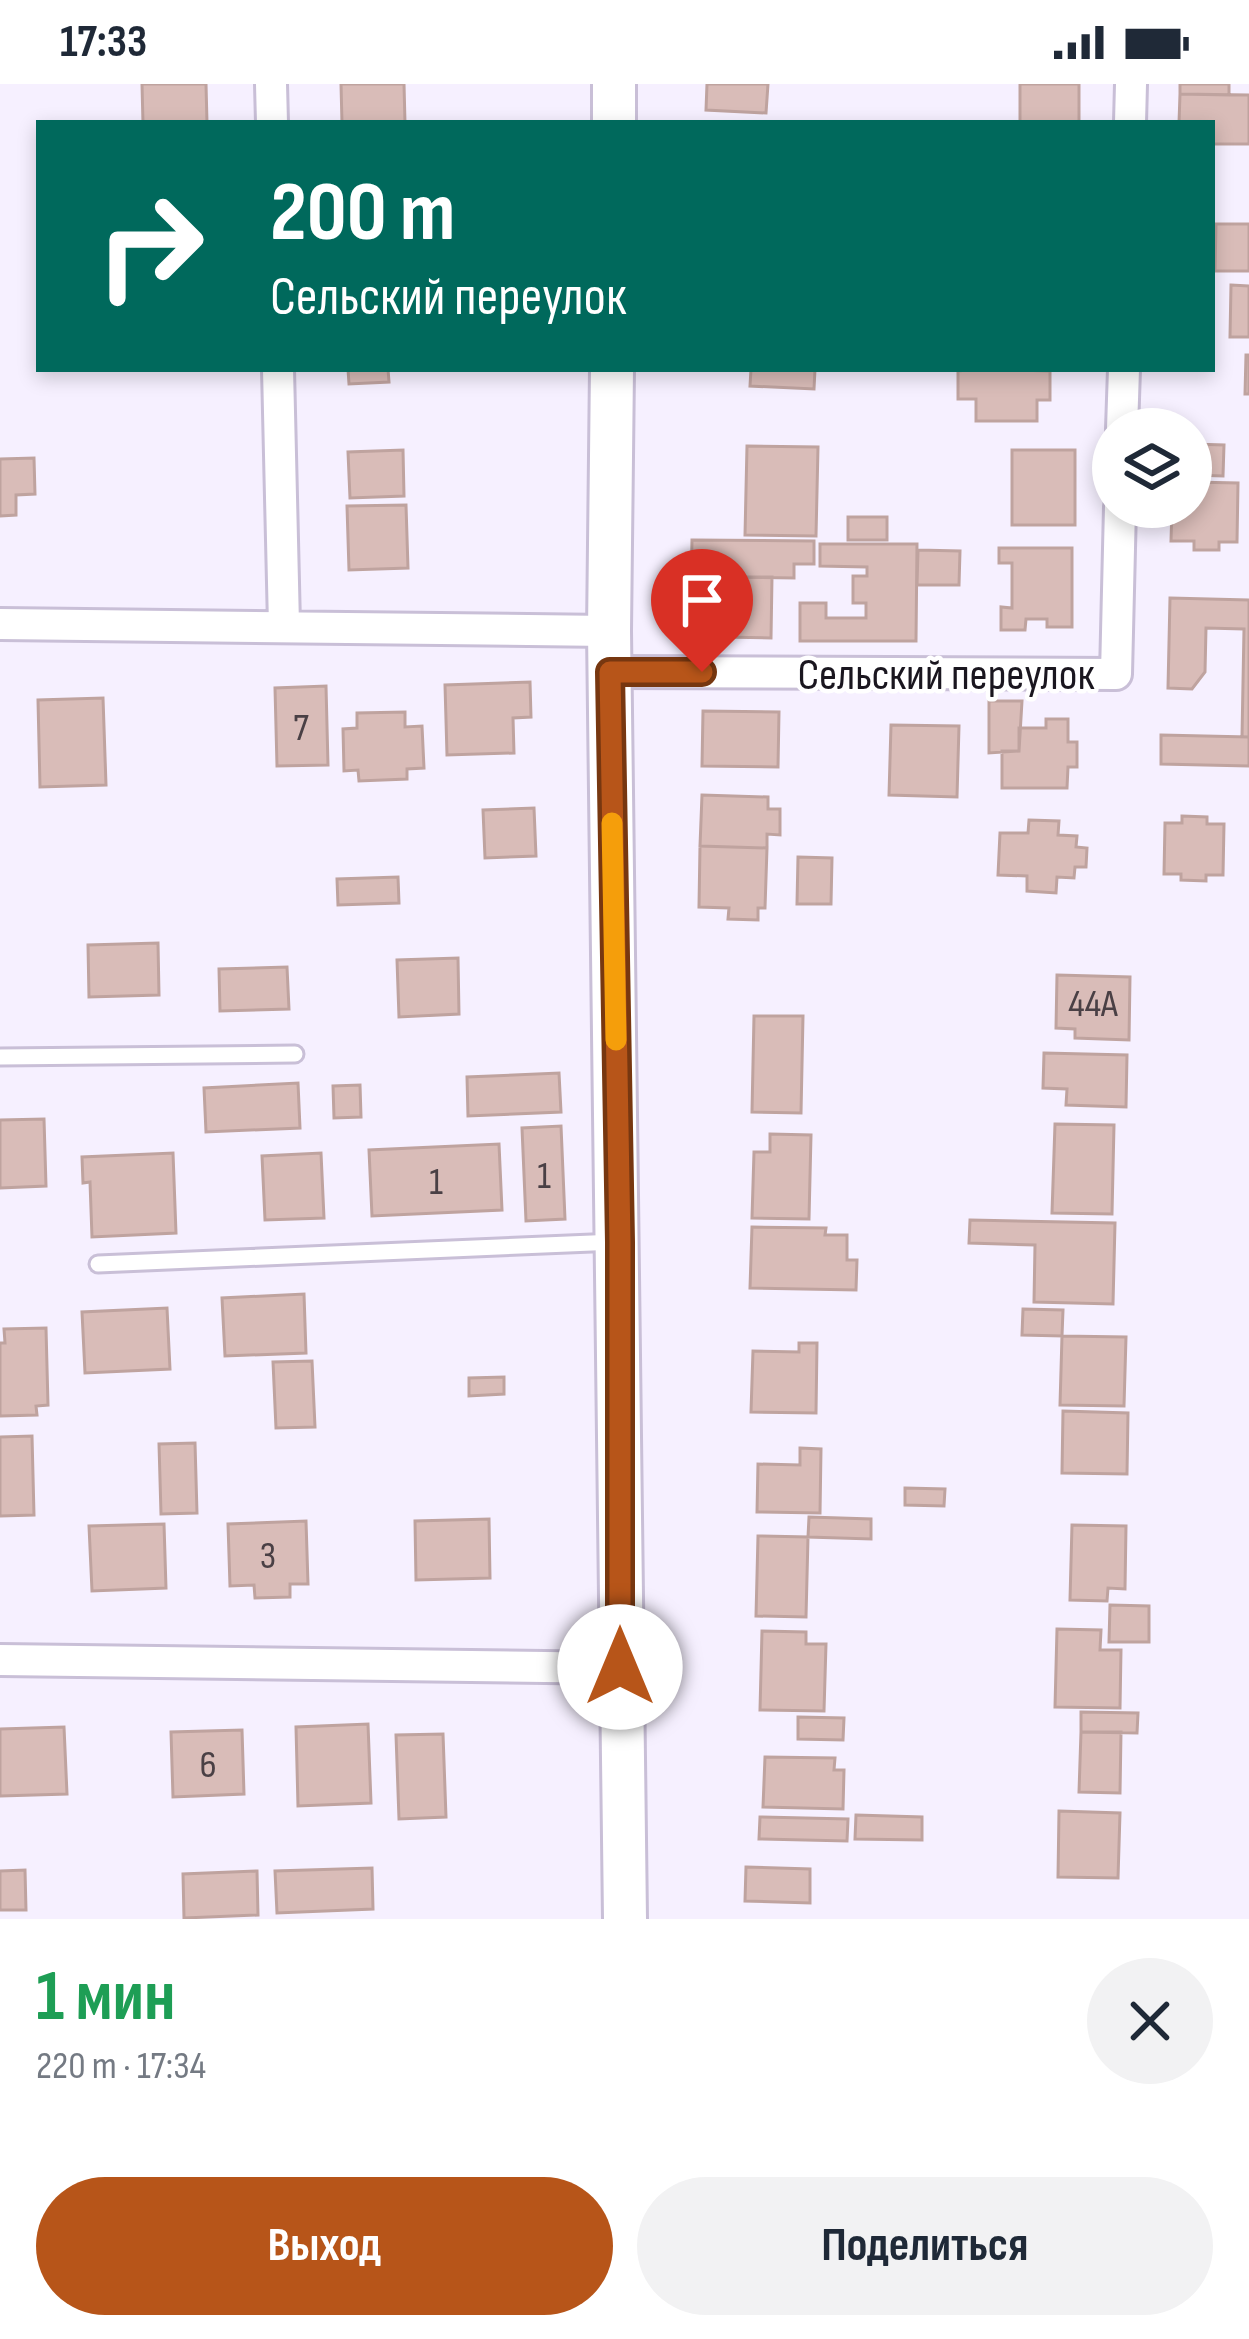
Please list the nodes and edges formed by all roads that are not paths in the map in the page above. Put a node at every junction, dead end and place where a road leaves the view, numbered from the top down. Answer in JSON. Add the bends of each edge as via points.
{"nodes":[{"id":1,"x":271,"y":84,"type":"edge"},
{"id":2,"x":614,"y":84,"type":"edge"},
{"id":3,"x":1131,"y":84,"type":"edge"},
{"id":4,"x":272,"y":120,"type":"edge"},
{"id":5,"x":614,"y":120,"type":"edge"},
{"id":6,"x":1130,"y":120,"type":"edge"},
{"id":7,"x":278,"y":372,"type":"edge"},
{"id":8,"x":612,"y":372,"type":"edge"},
{"id":9,"x":1124,"y":372,"type":"edge"},
{"id":10,"x":1123,"y":408,"type":"edge"},
{"id":11,"x":1119,"y":528,"type":"edge"},
{"id":12,"x":0,"y":624,"type":"edge"},
{"id":13,"x":284,"y":625,"type":"junction"},
{"id":14,"x":609,"y":651,"type":"junction"},
{"id":15,"x":296,"y":1054,"type":"dead end"},
{"id":16,"x":0,"y":1057,"type":"edge"},
{"id":17,"x":620,"y":1242,"type":"junction"},
{"id":18,"x":98,"y":1264,"type":"dead end"},
{"id":19,"x":0,"y":1660,"type":"edge"},
{"id":20,"x":620,"y":1667,"type":"junction"},
{"id":21,"x":625,"y":1919,"type":"edge"}],
"edges":[{"from":1,"to":4,"type":"street"},
{"from":2,"to":5,"type":"main road"},
{"from":3,"to":6,"type":"street"},
{"from":7,"to":13,"type":"street"},
{"from":8,"to":14,"type":"main road"},
{"from":9,"to":10,"type":"street"},
{"from":11,"to":14,"type":"street","name":"Сельский переулок","via":[[1116,674]]},
{"from":12,"to":13,"type":"street"},
{"from":13,"to":14,"type":"street"},
{"from":14,"to":17,"type":"main road"},
{"from":15,"to":16,"type":"lane"},
{"from":17,"to":18,"type":"lane"},
{"from":17,"to":20,"type":"main road"},
{"from":19,"to":20,"type":"street"},
{"from":20,"to":21,"type":"main road"}]}
